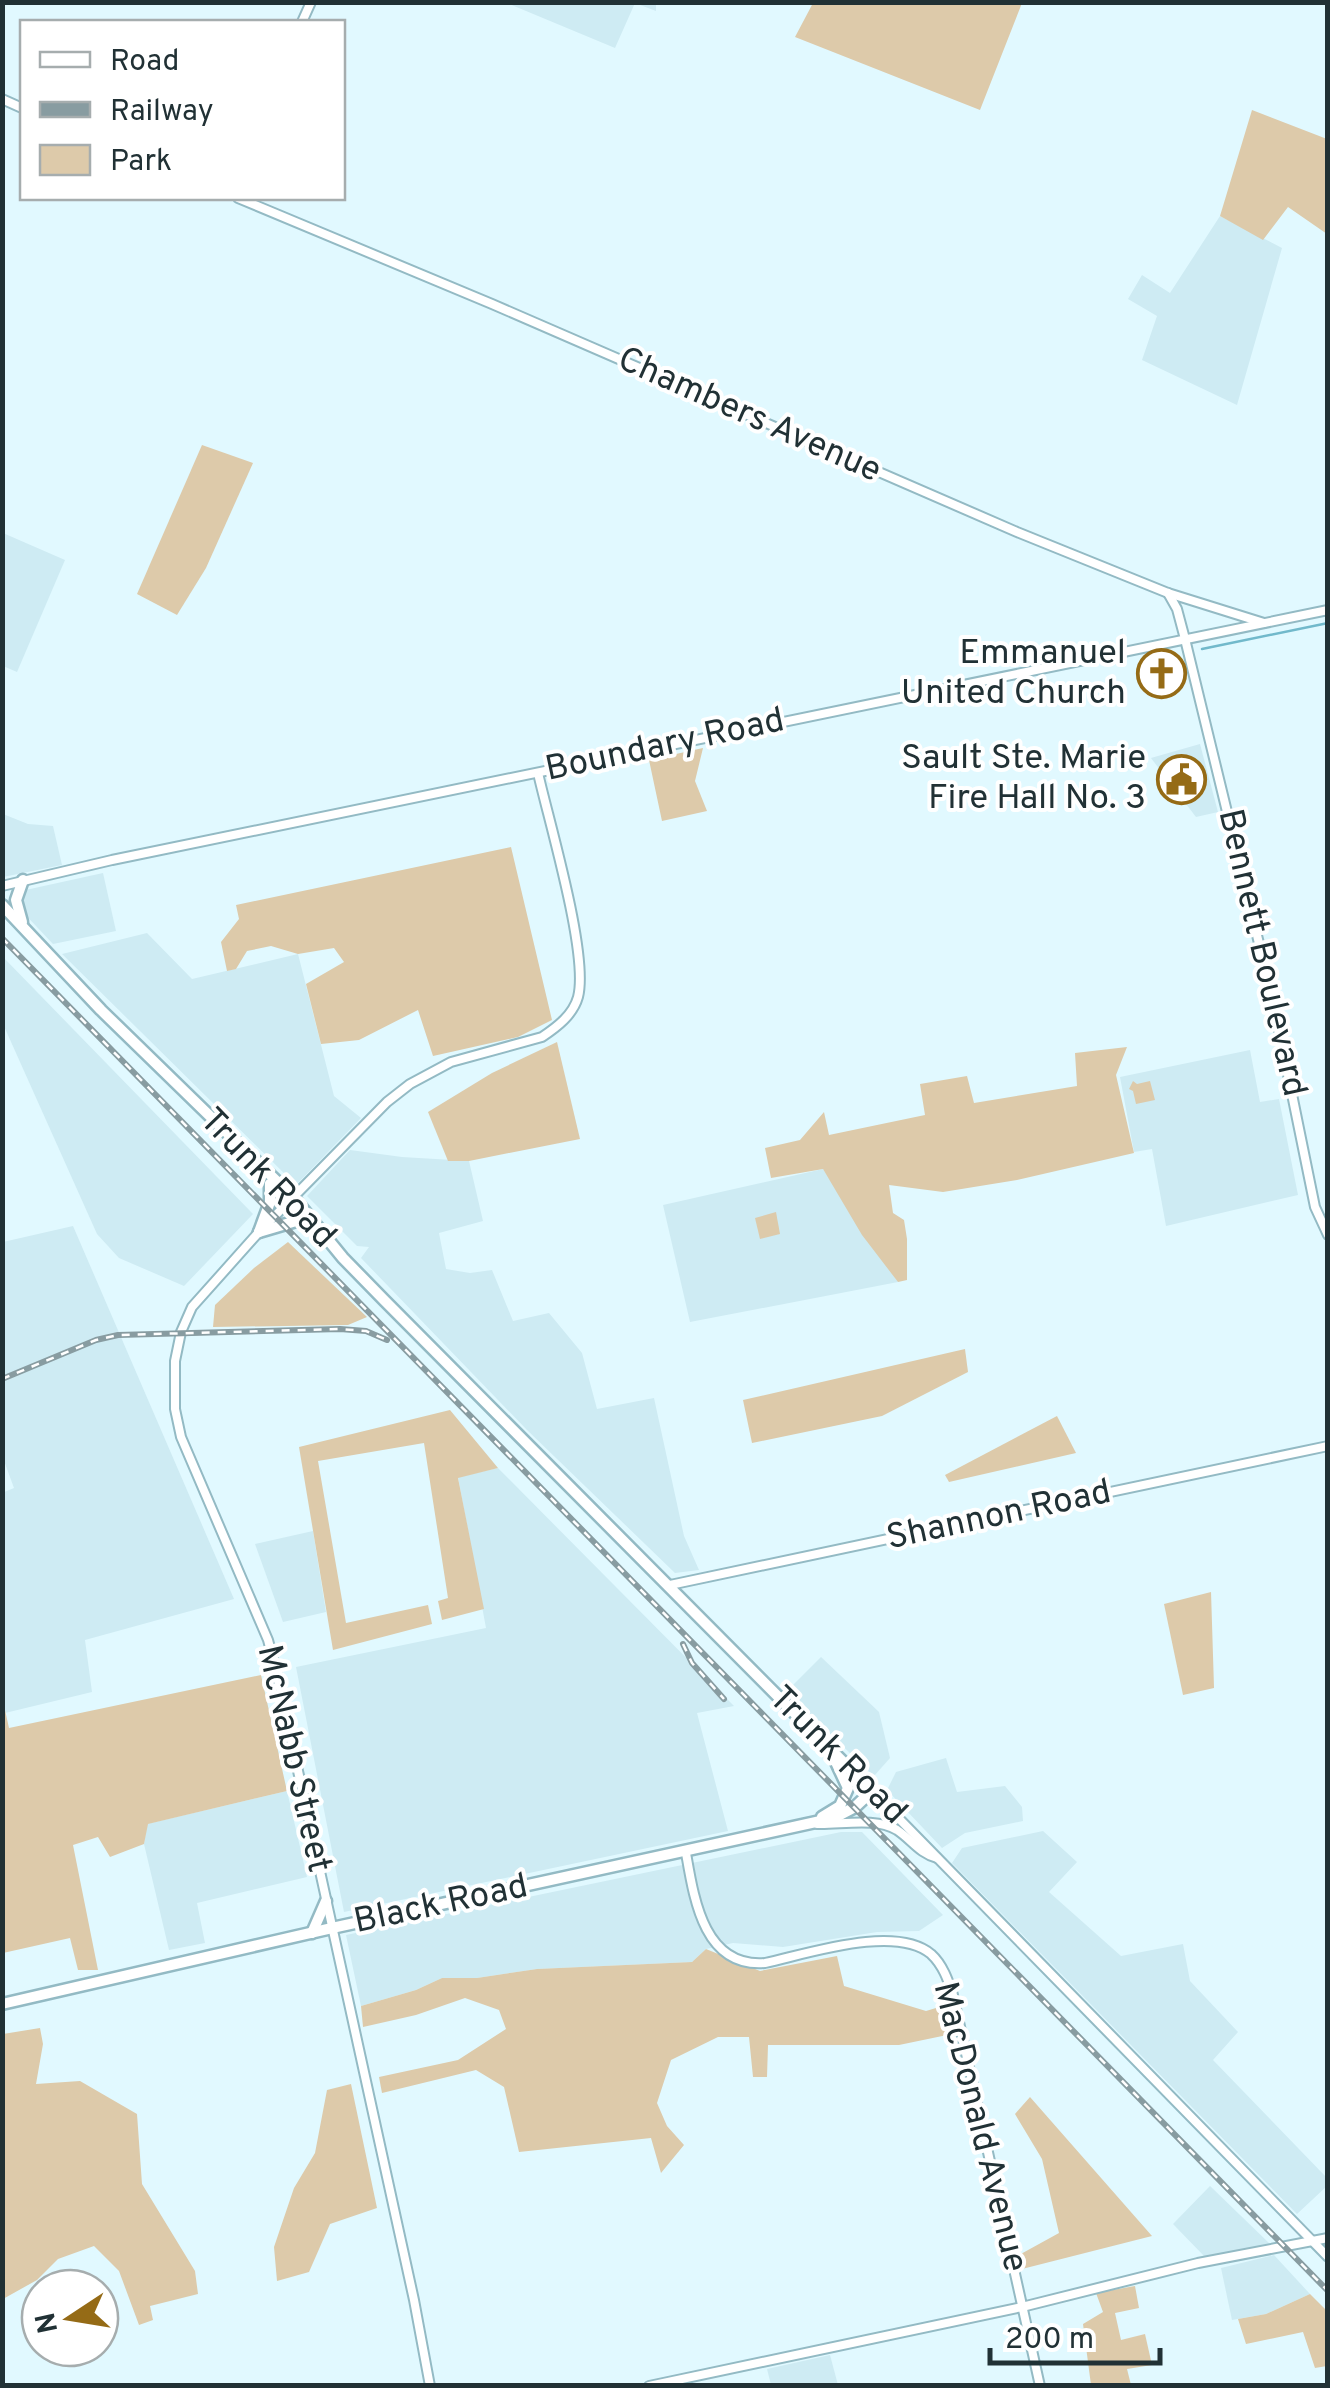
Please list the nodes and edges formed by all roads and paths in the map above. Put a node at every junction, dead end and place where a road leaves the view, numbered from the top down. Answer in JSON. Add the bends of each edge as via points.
{"nodes":[{"id":1,"x":243,"y":200,"type":"edge"},
{"id":2,"x":1168,"y":593,"type":"junction"},
{"id":3,"x":1328,"y":610,"type":"edge"},
{"id":4,"x":1264,"y":623,"type":"junction"},
{"id":5,"x":1185,"y":639,"type":"junction"},
{"id":6,"x":538,"y":774,"type":"junction"},
{"id":7,"x":23,"y":880,"type":"junction"},
{"id":8,"x":2,"y":886,"type":"edge"},
{"id":9,"x":2,"y":905,"type":"edge"},
{"id":10,"x":24,"y":928,"type":"junction"},
{"id":11,"x":191,"y":1100,"type":"junction"},
{"id":12,"x":269,"y":1183,"type":"junction"},
{"id":13,"x":291,"y":1200,"type":"junction"},
{"id":14,"x":303,"y":1220,"type":"junction"},
{"id":15,"x":258,"y":1232,"type":"junction"},
{"id":16,"x":1328,"y":1236,"type":"edge"},
{"id":17,"x":344,"y":1258,"type":"junction"},
{"id":18,"x":1328,"y":1446,"type":"edge"},
{"id":19,"x":670,"y":1585,"type":"junction"},
{"id":20,"x":807,"y":1723,"type":"junction"},
{"id":21,"x":872,"y":1791,"type":"junction"},
{"id":22,"x":807,"y":1824,"type":"junction"},
{"id":23,"x":686,"y":1853,"type":"junction"},
{"id":24,"x":939,"y":1858,"type":"junction"},
{"id":25,"x":326,"y":1901,"type":"junction"},
{"id":26,"x":332,"y":1928,"type":"junction"},
{"id":27,"x":312,"y":1933,"type":"junction"},
{"id":28,"x":2,"y":2004,"type":"edge"},
{"id":29,"x":1328,"y":2238,"type":"edge"},
{"id":30,"x":1312,"y":2241,"type":"junction"},
{"id":31,"x":1328,"y":2257,"type":"edge"},
{"id":32,"x":1022,"y":2307,"type":"junction"},
{"id":33,"x":430,"y":2386,"type":"edge"},
{"id":34,"x":649,"y":2386,"type":"edge"},
{"id":35,"x":1040,"y":2386,"type":"edge"}],
"edges":[{"from":1,"to":2,"type":"main road","name":"Chambers Avenue"},
{"from":2,"to":4,"type":"main road","name":"Chambers Avenue"},
{"from":2,"to":5,"type":"main road","name":"Bennett Boulevard"},
{"from":3,"to":4,"type":"main road","name":"Boundary Road"},
{"from":4,"to":5,"type":"main road","name":"Boundary Road"},
{"from":5,"to":6,"type":"main road","name":"Boundary Road"},
{"from":5,"to":16,"type":"main road","name":"Bennett Boulevard","via":[[1314,1200]]},
{"from":6,"to":7,"type":"main road","name":"Boundary Road"},
{"from":6,"to":13,"type":"main road","name":"McNabb Street","via":[[580,968],[574,1007],[542,1037],[450,1062],[410,1084]]},
{"from":7,"to":8,"type":"main road","name":"Boundary Road"},
{"from":7,"to":10,"type":"highway","via":[[16,900]]},
{"from":9,"to":10,"type":"highway","name":"Trunk Road"},
{"from":10,"to":11,"type":"highway","name":"Trunk Road"},
{"from":11,"to":12,"type":"highway","name":"Trunk Road"},
{"from":11,"to":13,"type":"highway","name":"Trunk Road"},
{"from":12,"to":13,"type":"highway","name":"Trunk Road"},
{"from":12,"to":15,"type":"highway","via":[[270,1202]]},
{"from":13,"to":14,"type":"highway","name":"Trunk Road"},
{"from":13,"to":15,"type":"main road","name":"McNabb Street"},
{"from":13,"to":17,"type":"highway","name":"Trunk Road"},
{"from":14,"to":15,"type":"highway"},
{"from":14,"to":17,"type":"highway","name":"Trunk Road"},
{"from":15,"to":25,"type":"main road","name":"McNabb Street","via":[[202,1292],[181,1332],[173,1384],[181,1437],[268,1640]]},
{"from":17,"to":19,"type":"highway","name":"Trunk Road"},
{"from":18,"to":19,"type":"main road","name":"Shannon Road"},
{"from":19,"to":20,"type":"highway","name":"Trunk Road"},
{"from":20,"to":21,"type":"highway","name":"Trunk Road"},
{"from":20,"to":22,"type":"highway","via":[[848,1788],[840,1806]]},
{"from":21,"to":22,"type":"highway","name":"Black Road","via":[[844,1814]]},
{"from":21,"to":24,"type":"main road","name":"Trunk Road"},
{"from":22,"to":23,"type":"highway","name":"Black Road"},
{"from":22,"to":24,"type":"main road","via":[[885,1825]]},
{"from":23,"to":26,"type":"highway","name":"Black Road"},
{"from":23,"to":32,"type":"main road","name":"MacDonald Avenue","via":[[704,1926],[734,1959],[765,1963],[890,1940],[935,1958],[953,1995]]},
{"from":24,"to":30,"type":"main road","name":"Trunk Road"},
{"from":25,"to":26,"type":"main road","name":"McNabb Street"},
{"from":25,"to":27,"type":"highway"},
{"from":26,"to":27,"type":"highway","name":"Black Road"},
{"from":26,"to":33,"type":"main road","name":"McNabb Street"},
{"from":27,"to":28,"type":"highway","name":"Black Road"},
{"from":29,"to":30,"type":"main road"},
{"from":30,"to":31,"type":"main road","name":"Trunk Road"},
{"from":30,"to":32,"type":"main road"},
{"from":32,"to":34,"type":"main road"},
{"from":32,"to":35,"type":"main road","name":"MacDonald Avenue"}]}
